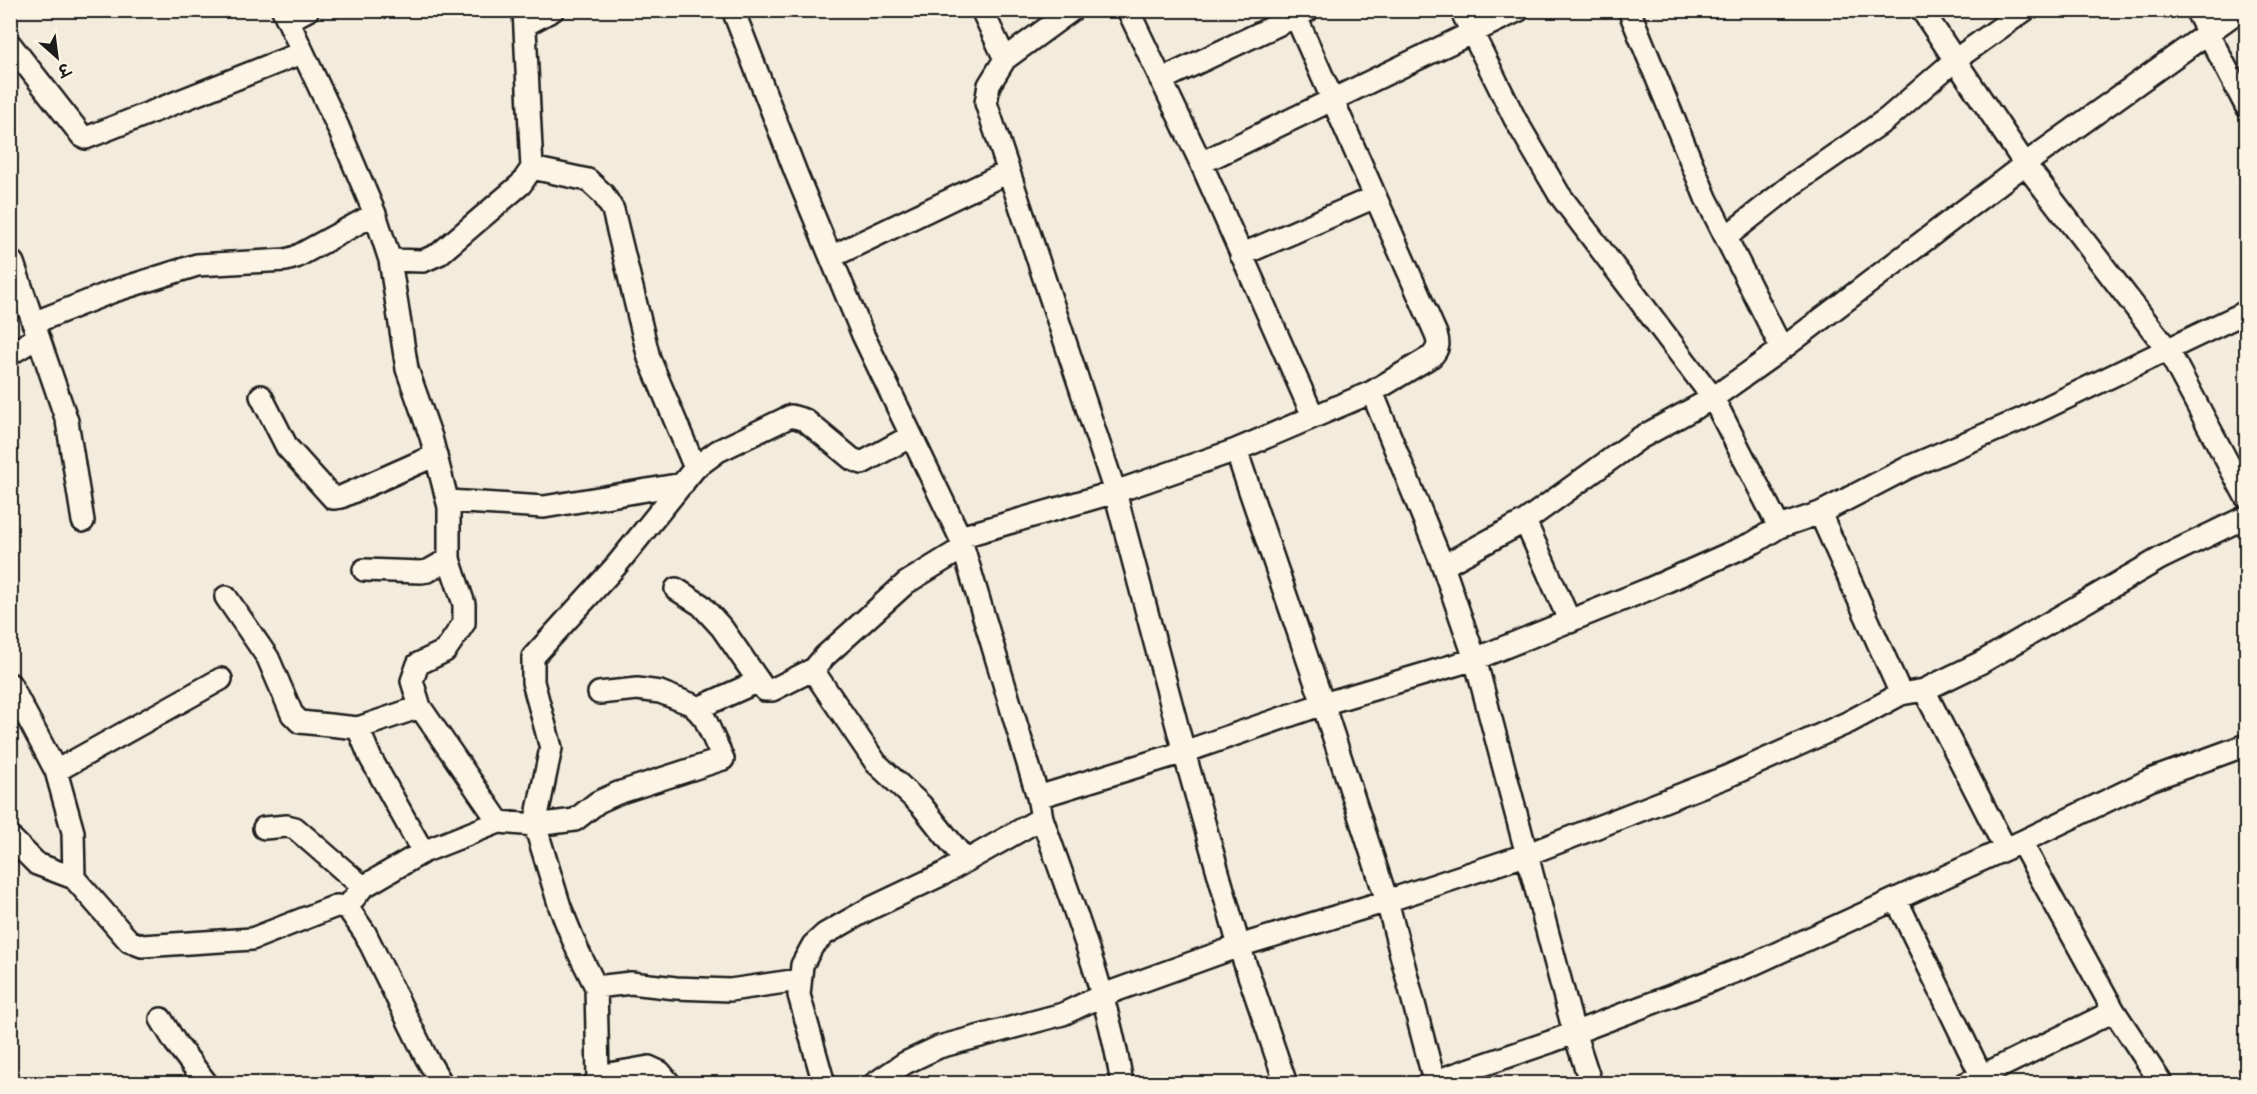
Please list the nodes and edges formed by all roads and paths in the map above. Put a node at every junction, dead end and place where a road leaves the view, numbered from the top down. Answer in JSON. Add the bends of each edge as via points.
{"nodes":[{"id":1,"x":308,"y":10,"type":"edge"},
{"id":2,"x":553,"y":10,"type":"edge"},
{"id":3,"x":733,"y":10,"type":"edge"},
{"id":4,"x":982,"y":10,"type":"edge"},
{"id":5,"x":1072,"y":10,"type":"edge"},
{"id":6,"x":1128,"y":10,"type":"edge"},
{"id":7,"x":1461,"y":10,"type":"edge"},
{"id":8,"x":1519,"y":10,"type":"edge"},
{"id":9,"x":1629,"y":10,"type":"edge"},
{"id":10,"x":1922,"y":10,"type":"edge"},
{"id":11,"x":2025,"y":10,"type":"edge"},
{"id":12,"x":2196,"y":10,"type":"edge"},
{"id":13,"x":2240,"y":10,"type":"edge"},
{"id":14,"x":1299,"y":12,"type":"edge"},
{"id":15,"x":286,"y":15,"type":"edge"},
{"id":16,"x":524,"y":18,"type":"edge"},
{"id":17,"x":1471,"y":32,"type":"junction"},
{"id":18,"x":2208,"y":32,"type":"junction"},
{"id":19,"x":10,"y":44,"type":"edge"},
{"id":20,"x":302,"y":53,"type":"junction"},
{"id":21,"x":1005,"y":59,"type":"junction"},
{"id":22,"x":1955,"y":60,"type":"junction"},
{"id":23,"x":1161,"y":80,"type":"junction"},
{"id":24,"x":1333,"y":99,"type":"junction"},
{"id":25,"x":2247,"y":106,"type":"edge"},
{"id":26,"x":1201,"y":163,"type":"junction"},
{"id":27,"x":2025,"y":164,"type":"junction"},
{"id":28,"x":532,"y":168,"type":"junction"},
{"id":29,"x":1008,"y":171,"type":"junction"},
{"id":30,"x":1375,"y":197,"type":"junction"},
{"id":31,"x":375,"y":214,"type":"junction"},
{"id":32,"x":1726,"y":237,"type":"junction"},
{"id":33,"x":1241,"y":255,"type":"junction"},
{"id":34,"x":831,"y":257,"type":"junction"},
{"id":35,"x":390,"y":260,"type":"junction"},
{"id":36,"x":13,"y":263,"type":"dead end"},
{"id":37,"x":2247,"y":312,"type":"edge"},
{"id":38,"x":36,"y":330,"type":"junction"},
{"id":39,"x":1782,"y":349,"type":"junction"},
{"id":40,"x":2168,"y":350,"type":"junction"},
{"id":41,"x":10,"y":354,"type":"edge"},
{"id":42,"x":1372,"y":392,"type":"junction"},
{"id":43,"x":261,"y":396,"type":"dead end"},
{"id":44,"x":1713,"y":398,"type":"junction"},
{"id":45,"x":1313,"y":416,"type":"junction"},
{"id":46,"x":911,"y":436,"type":"junction"},
{"id":47,"x":1236,"y":450,"type":"junction"},
{"id":48,"x":436,"y":455,"type":"junction"},
{"id":49,"x":689,"y":476,"type":"junction"},
{"id":50,"x":1115,"y":492,"type":"junction"},
{"id":51,"x":2247,"y":497,"type":"edge"},
{"id":52,"x":448,"y":501,"type":"junction"},
{"id":53,"x":1820,"y":513,"type":"junction"},
{"id":54,"x":2247,"y":517,"type":"edge"},
{"id":55,"x":83,"y":520,"type":"dead end"},
{"id":56,"x":1525,"y":521,"type":"junction"},
{"id":57,"x":1779,"y":527,"type":"junction"},
{"id":58,"x":962,"y":542,"type":"junction"},
{"id":59,"x":449,"y":559,"type":"junction"},
{"id":60,"x":1443,"y":566,"type":"junction"},
{"id":61,"x":364,"y":570,"type":"dead end"},
{"id":62,"x":676,"y":589,"type":"dead end"},
{"id":63,"x":226,"y":597,"type":"dead end"},
{"id":64,"x":1570,"y":622,"type":"junction"},
{"id":65,"x":1475,"y":659,"type":"junction"},
{"id":66,"x":814,"y":669,"type":"junction"},
{"id":67,"x":221,"y":679,"type":"dead end"},
{"id":68,"x":759,"y":681,"type":"junction"},
{"id":69,"x":10,"y":684,"type":"edge"},
{"id":70,"x":1924,"y":690,"type":"junction"},
{"id":71,"x":599,"y":693,"type":"dead end"},
{"id":72,"x":1901,"y":694,"type":"junction"},
{"id":73,"x":1323,"y":704,"type":"junction"},
{"id":74,"x":420,"y":707,"type":"junction"},
{"id":75,"x":696,"y":709,"type":"junction"},
{"id":76,"x":358,"y":728,"type":"junction"},
{"id":77,"x":2247,"y":745,"type":"edge"},
{"id":78,"x":1184,"y":752,"type":"junction"},
{"id":79,"x":56,"y":771,"type":"junction"},
{"id":80,"x":1040,"y":807,"type":"junction"},
{"id":81,"x":499,"y":822,"type":"junction"},
{"id":82,"x":536,"y":825,"type":"junction"},
{"id":83,"x":264,"y":828,"type":"dead end"},
{"id":84,"x":10,"y":837,"type":"edge"},
{"id":85,"x":2013,"y":845,"type":"junction"},
{"id":86,"x":423,"y":852,"type":"junction"},
{"id":87,"x":1528,"y":854,"type":"junction"},
{"id":88,"x":966,"y":861,"type":"junction"},
{"id":89,"x":74,"y":878,"type":"junction"},
{"id":90,"x":363,"y":887,"type":"junction"},
{"id":91,"x":1896,"y":899,"type":"junction"},
{"id":92,"x":1387,"y":901,"type":"junction"},
{"id":93,"x":347,"y":907,"type":"junction"},
{"id":94,"x":1239,"y":946,"type":"junction"},
{"id":95,"x":799,"y":980,"type":"junction"},
{"id":96,"x":596,"y":987,"type":"junction"},
{"id":97,"x":1103,"y":995,"type":"junction"},
{"id":98,"x":2114,"y":1011,"type":"junction"},
{"id":99,"x":161,"y":1019,"type":"dead end"},
{"id":100,"x":1575,"y":1032,"type":"junction"},
{"id":101,"x":1973,"y":1079,"type":"edge"},
{"id":102,"x":597,"y":1080,"type":"edge"},
{"id":103,"x":207,"y":1083,"type":"edge"},
{"id":104,"x":442,"y":1083,"type":"edge"},
{"id":105,"x":670,"y":1083,"type":"edge"},
{"id":106,"x":824,"y":1083,"type":"edge"},
{"id":107,"x":874,"y":1083,"type":"edge"},
{"id":108,"x":1122,"y":1083,"type":"edge"},
{"id":109,"x":1286,"y":1083,"type":"edge"},
{"id":110,"x":1432,"y":1083,"type":"edge"},
{"id":111,"x":1591,"y":1083,"type":"edge"},
{"id":112,"x":2162,"y":1083,"type":"edge"}],
"edges":[{"from":1,"to":15,"type":"street"},
{"from":2,"to":16,"type":"street"},
{"from":3,"to":34,"type":"street"},
{"from":4,"to":21,"type":"street"},
{"from":5,"to":21,"type":"street"},
{"from":6,"to":23,"type":"street"},
{"from":7,"to":17,"type":"street"},
{"from":8,"to":17,"type":"street"},
{"from":9,"to":32,"type":"street","via":[[1706,198]]},
{"from":10,"to":22,"type":"street"},
{"from":11,"to":22,"type":"street"},
{"from":12,"to":18,"type":"street"},
{"from":13,"to":18,"type":"street"},
{"from":14,"to":23,"type":"street"},
{"from":14,"to":24,"type":"street"},
{"from":15,"to":20,"type":"street"},
{"from":16,"to":28,"type":"street"},
{"from":17,"to":24,"type":"street"},
{"from":17,"to":44,"type":"street","via":[[1559,194]]},
{"from":18,"to":25,"type":"street"},
{"from":18,"to":27,"type":"street"},
{"from":19,"to":20,"type":"street","via":[[82,136],[89,138]]},
{"from":20,"to":31,"type":"street"},
{"from":21,"to":29,"type":"street","via":[[989,85],[986,103]]},
{"from":22,"to":27,"type":"street"},
{"from":22,"to":32,"type":"street","via":[[1887,119],[1792,183]]},
{"from":23,"to":26,"type":"street"},
{"from":24,"to":26,"type":"street"},
{"from":24,"to":30,"type":"street"},
{"from":26,"to":33,"type":"street"},
{"from":27,"to":39,"type":"street"},
{"from":27,"to":40,"type":"street"},
{"from":28,"to":35,"type":"street","via":[[521,184],[439,254],[423,261]]},
{"from":28,"to":49,"type":"street","via":[[588,180],[613,210],[649,358]]},
{"from":29,"to":34,"type":"street"},
{"from":29,"to":50,"type":"street"},
{"from":30,"to":33,"type":"street"},
{"from":30,"to":42,"type":"street","via":[[1439,343],[1432,356]]},
{"from":31,"to":35,"type":"street"},
{"from":31,"to":38,"type":"street","via":[[296,257],[197,265],[114,291]]},
{"from":32,"to":39,"type":"street"},
{"from":33,"to":45,"type":"street"},
{"from":34,"to":46,"type":"street"},
{"from":35,"to":48,"type":"street","via":[[406,369]]},
{"from":36,"to":38,"type":"street"},
{"from":37,"to":40,"type":"street"},
{"from":38,"to":41,"type":"street"},
{"from":38,"to":55,"type":"street","via":[[67,421]]},
{"from":39,"to":44,"type":"street"},
{"from":40,"to":51,"type":"street"},
{"from":40,"to":53,"type":"street","via":[[1909,467]]},
{"from":42,"to":45,"type":"street"},
{"from":42,"to":60,"type":"street"},
{"from":43,"to":48,"type":"street","via":[[287,447],[333,498]]},
{"from":44,"to":56,"type":"street","via":[[1640,438]]},
{"from":44,"to":57,"type":"street"},
{"from":45,"to":47,"type":"street"},
{"from":46,"to":49,"type":"street","via":[[862,463],[806,420],[790,416],[718,451]]},
{"from":46,"to":58,"type":"street"},
{"from":47,"to":50,"type":"street"},
{"from":47,"to":73,"type":"street"},
{"from":48,"to":52,"type":"street"},
{"from":49,"to":52,"type":"street","via":[[544,507]]},
{"from":49,"to":82,"type":"street","via":[[597,589],[533,657],[533,682],[551,748]]},
{"from":50,"to":58,"type":"street"},
{"from":50,"to":78,"type":"street"},
{"from":52,"to":59,"type":"street"},
{"from":53,"to":57,"type":"street"},
{"from":53,"to":72,"type":"street"},
{"from":54,"to":70,"type":"street","via":[[2161,558],[1982,662]]},
{"from":56,"to":60,"type":"street"},
{"from":56,"to":64,"type":"street"},
{"from":57,"to":64,"type":"street","via":[[1755,542]]},
{"from":58,"to":66,"type":"street","via":[[906,583]]},
{"from":58,"to":80,"type":"street"},
{"from":59,"to":61,"type":"street","via":[[421,572]]},
{"from":59,"to":74,"type":"street","via":[[464,604],[464,623],[445,651],[415,669],[412,681]]},
{"from":60,"to":65,"type":"street"},
{"from":62,"to":68,"type":"street","via":[[701,606],[722,628]]},
{"from":63,"to":76,"type":"street","via":[[268,658],[294,718],[306,723]]},
{"from":64,"to":65,"type":"street"},
{"from":65,"to":73,"type":"street"},
{"from":65,"to":87,"type":"street"},
{"from":66,"to":68,"type":"street","via":[[772,690],[765,690]]},
{"from":66,"to":88,"type":"street","via":[[876,764],[921,805]]},
{"from":67,"to":79,"type":"street"},
{"from":68,"to":75,"type":"street"},
{"from":69,"to":79,"type":"street"},
{"from":70,"to":72,"type":"street"},
{"from":70,"to":85,"type":"street"},
{"from":71,"to":75,"type":"street","via":[[637,689],[660,692]]},
{"from":72,"to":87,"type":"street","via":[[1849,722],[1726,777]]},
{"from":73,"to":78,"type":"street"},
{"from":73,"to":92,"type":"street"},
{"from":74,"to":76,"type":"street"},
{"from":74,"to":81,"type":"street"},
{"from":75,"to":82,"type":"street","via":[[705,719],[722,761],[618,793],[598,802],[575,820]]},
{"from":76,"to":86,"type":"street"},
{"from":77,"to":85,"type":"street","via":[[2150,780]]},
{"from":78,"to":80,"type":"street"},
{"from":78,"to":94,"type":"street"},
{"from":79,"to":89,"type":"street","via":[[73,832]]},
{"from":80,"to":88,"type":"street"},
{"from":80,"to":97,"type":"street"},
{"from":81,"to":82,"type":"street"},
{"from":81,"to":86,"type":"street"},
{"from":82,"to":96,"type":"street","via":[[560,907]]},
{"from":83,"to":90,"type":"street","via":[[295,828]]},
{"from":84,"to":89,"type":"street","via":[[37,864]]},
{"from":85,"to":91,"type":"street"},
{"from":85,"to":98,"type":"street"},
{"from":86,"to":90,"type":"street"},
{"from":87,"to":92,"type":"street"},
{"from":87,"to":100,"type":"street"},
{"from":88,"to":95,"type":"street","via":[[825,934],[813,945]]},
{"from":89,"to":93,"type":"street","via":[[129,941],[142,945],[252,939],[336,906]]},
{"from":90,"to":93,"type":"street"},
{"from":91,"to":100,"type":"street","via":[[1747,967]]},
{"from":91,"to":101,"type":"street"},
{"from":92,"to":94,"type":"street"},
{"from":92,"to":110,"type":"street"},
{"from":93,"to":104,"type":"street","via":[[365,933]]},
{"from":94,"to":97,"type":"street"},
{"from":94,"to":109,"type":"street"},
{"from":95,"to":96,"type":"street","via":[[730,990],[631,983]]},
{"from":95,"to":106,"type":"street","via":[[799,995]]},
{"from":96,"to":102,"type":"street"},
{"from":97,"to":107,"type":"street","via":[[1063,1014],[939,1047]]},
{"from":97,"to":108,"type":"street"},
{"from":98,"to":101,"type":"street"},
{"from":98,"to":112,"type":"street"},
{"from":99,"to":103,"type":"street"},
{"from":100,"to":110,"type":"street"},
{"from":100,"to":111,"type":"street"},
{"from":102,"to":105,"type":"street","via":[[649,1067]]}]}
